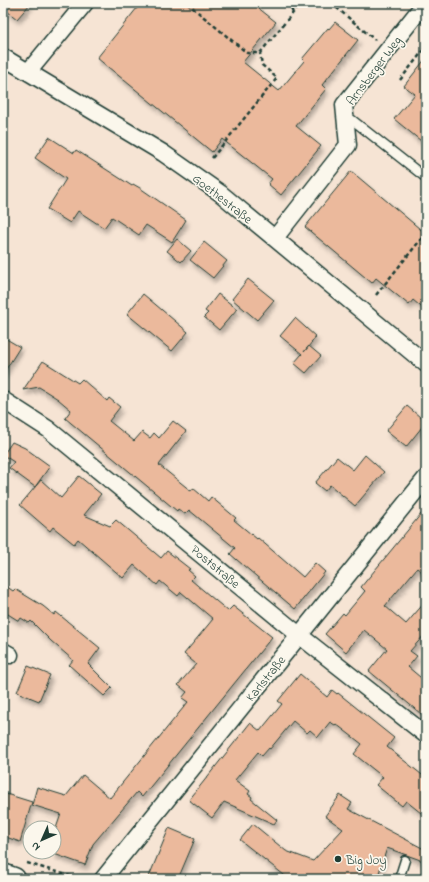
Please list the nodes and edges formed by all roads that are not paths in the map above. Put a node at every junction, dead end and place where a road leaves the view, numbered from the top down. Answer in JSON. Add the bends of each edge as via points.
{"nodes":[{"id":1,"x":85,"y":3,"type":"edge"},
{"id":2,"x":425,"y":3,"type":"edge"},
{"id":3,"x":3,"y":57,"type":"edge"},
{"id":4,"x":29,"y":71,"type":"junction"},
{"id":5,"x":345,"y":115,"type":"junction"},
{"id":6,"x":426,"y":178,"type":"edge"},
{"id":7,"x":275,"y":238,"type":"junction"},
{"id":8,"x":426,"y":364,"type":"edge"},
{"id":9,"x":3,"y":400,"type":"edge"},
{"id":10,"x":426,"y":478,"type":"edge"},
{"id":11,"x":299,"y":635,"type":"junction"},
{"id":12,"x":426,"y":735,"type":"edge"},
{"id":13,"x":405,"y":860,"type":"dead end"},
{"id":14,"x":17,"y":870,"type":"edge"},
{"id":15,"x":3,"y":875,"type":"edge"},
{"id":16,"x":103,"y":879,"type":"edge"},
{"id":17,"x":399,"y":879,"type":"edge"}],
"edges":[{"from":1,"to":4,"type":"street"},
{"from":2,"to":5,"type":"street","name":"Arnsberger Weg","via":[[344,105]]},
{"from":3,"to":4,"type":"street","name":"Goethestraße"},
{"from":4,"to":7,"type":"street","name":"Goethestraße","via":[[163,153],[220,193]]},
{"from":5,"to":6,"type":"lane"},
{"from":5,"to":7,"type":"street","name":"Arnsberger Weg","via":[[348,145]]},
{"from":7,"to":8,"type":"street","name":"Goethestraße"},
{"from":9,"to":11,"type":"street","name":"Poststraße","via":[[48,429]]},
{"from":10,"to":11,"type":"street","name":"Karlstraße"},
{"from":11,"to":12,"type":"street","name":"Poststraße"},
{"from":11,"to":16,"type":"street","name":"Karlstraße"},
{"from":13,"to":17,"type":"lane"},
{"from":14,"to":15,"type":"main road"}]}
